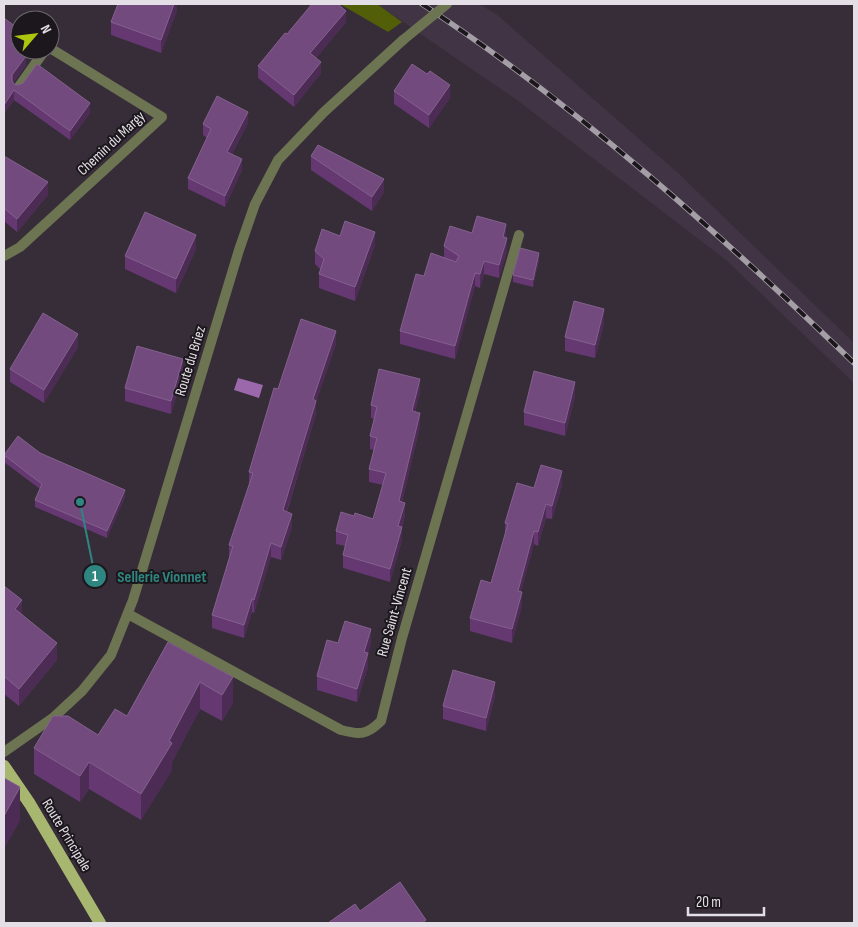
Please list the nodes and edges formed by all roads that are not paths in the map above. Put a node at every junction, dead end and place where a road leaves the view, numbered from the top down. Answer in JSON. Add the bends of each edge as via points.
{"nodes":[{"id":1,"x":447,"y":4,"type":"edge"},
{"id":2,"x":60,"y":54,"type":"edge"},
{"id":3,"x":38,"y":60,"type":"edge"},
{"id":4,"x":18,"y":88,"type":"edge"},
{"id":5,"x":519,"y":235,"type":"dead end"},
{"id":6,"x":4,"y":256,"type":"edge"},
{"id":7,"x":128,"y":614,"type":"junction"},
{"id":8,"x":4,"y":752,"type":"edge"},
{"id":9,"x":4,"y":766,"type":"edge"},
{"id":10,"x":100,"y":923,"type":"edge"}],
"edges":[{"from":1,"to":7,"type":"street","name":"Route du Briez","bridge":true,"via":[[324,112],[278,160],[255,204],[239,250]]},
{"from":2,"to":6,"type":"street","name":"Chemin du Margy","via":[[162,117],[20,247]]},
{"from":3,"to":4,"type":"street"},
{"from":5,"to":7,"type":"street","name":"Rue Saint-Vincent","via":[[380,720],[372,730],[358,735],[341,730]]},
{"from":7,"to":8,"type":"street","name":"Route du Briez","via":[[111,655],[82,691],[54,717]]},
{"from":9,"to":10,"type":"main road","name":"Route Principale"}]}
